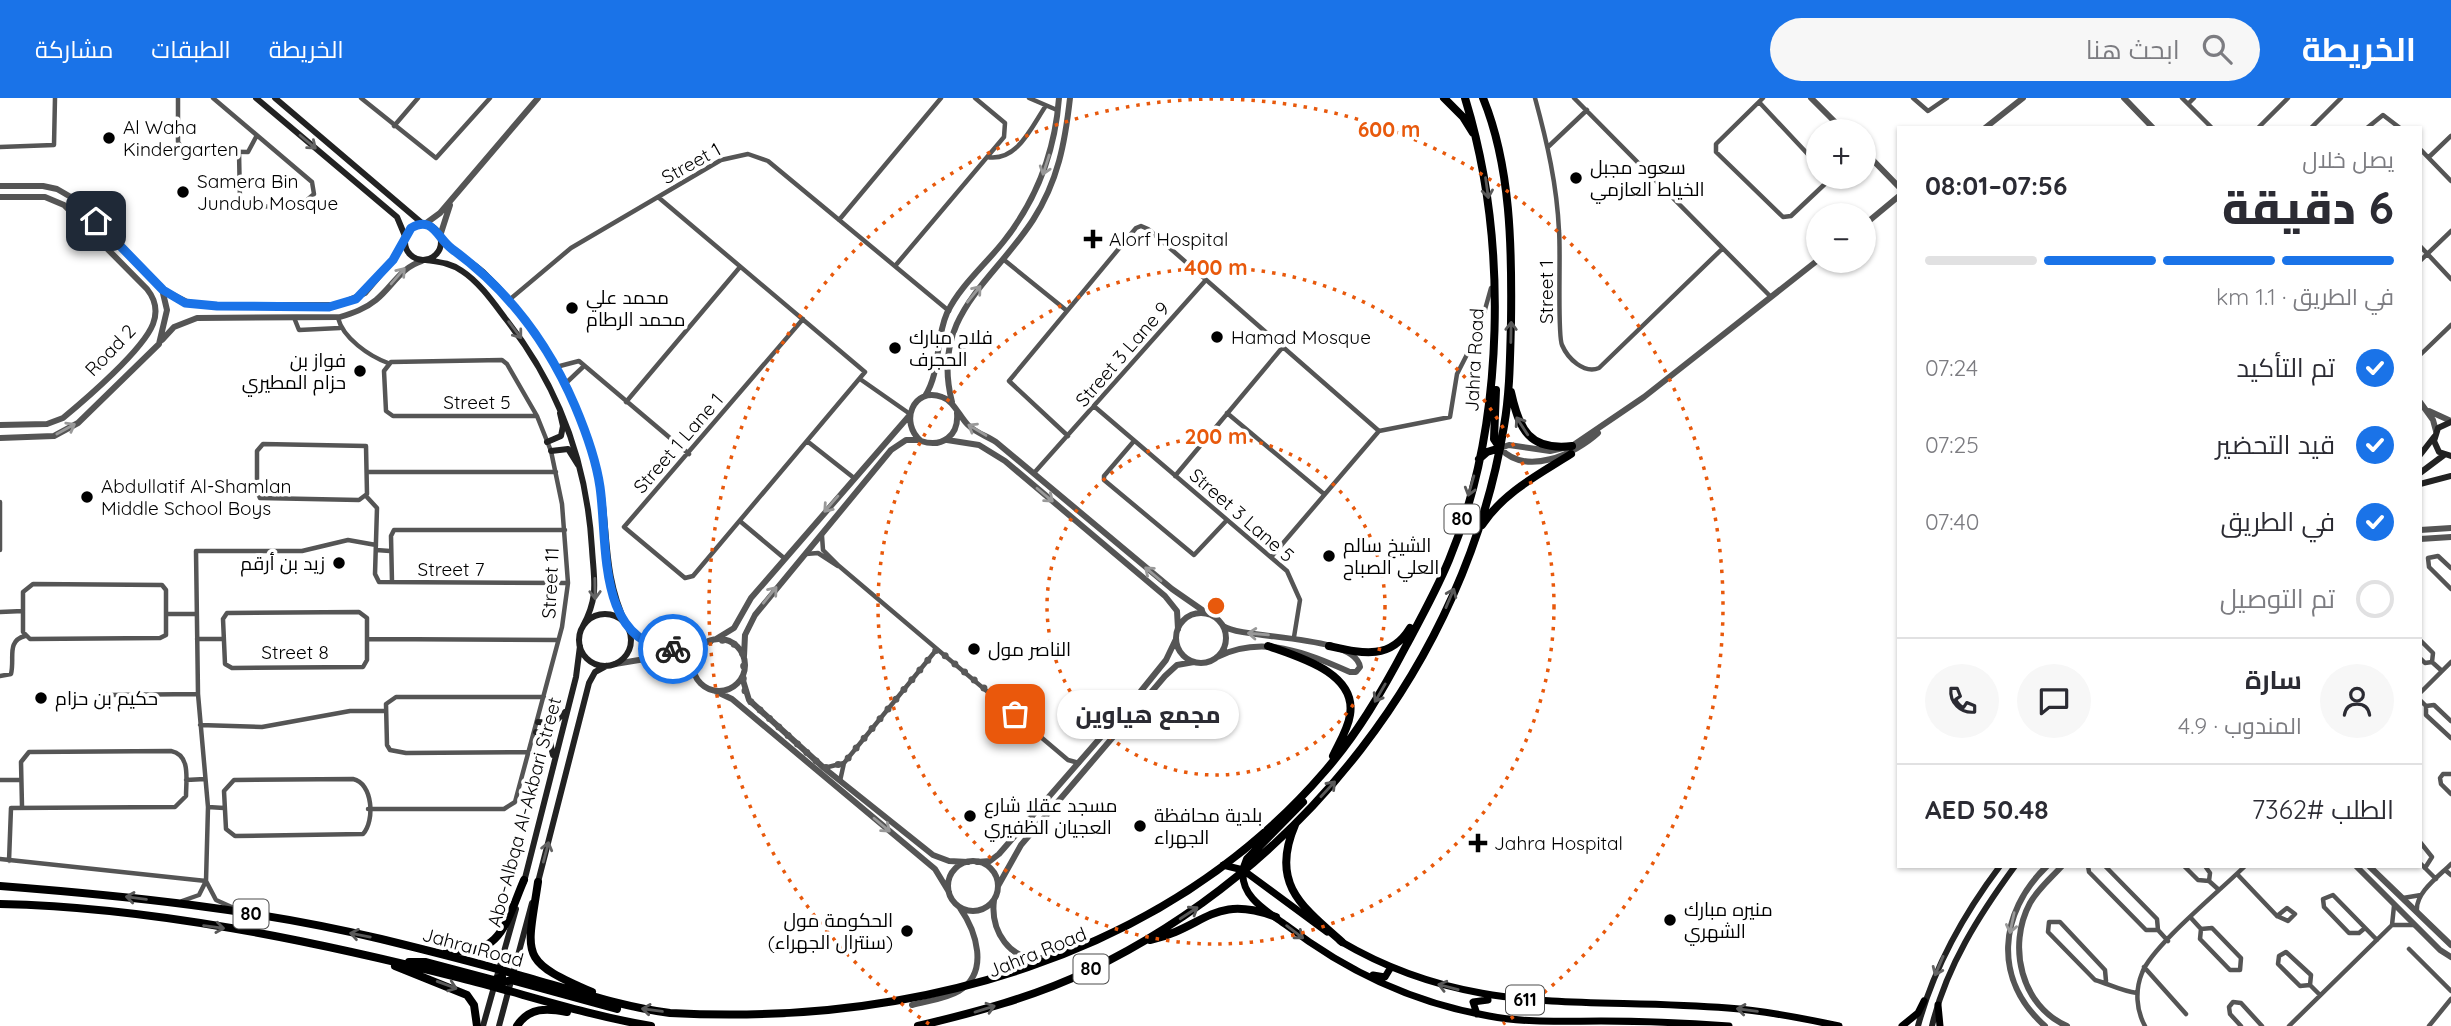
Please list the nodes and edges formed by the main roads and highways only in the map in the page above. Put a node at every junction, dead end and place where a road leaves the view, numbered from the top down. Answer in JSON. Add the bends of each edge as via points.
{"nodes":[{"id":1,"x":259,"y":98,"type":"edge"},
{"id":2,"x":275,"y":98,"type":"edge"},
{"id":3,"x":1444,"y":98,"type":"edge"},
{"id":4,"x":1465,"y":98,"type":"edge"},
{"id":5,"x":1483,"y":98,"type":"edge"},
{"id":6,"x":289,"y":110,"type":"junction"},
{"id":7,"x":1481,"y":151,"type":"junction"},
{"id":8,"x":424,"y":224,"type":"junction"},
{"id":9,"x":441,"y":237,"type":"junction"},
{"id":10,"x":405,"y":238,"type":"junction"},
{"id":11,"x":424,"y":260,"type":"junction"},
{"id":12,"x":1493,"y":367,"type":"junction"},
{"id":13,"x":1510,"y":370,"type":"junction"},
{"id":14,"x":555,"y":394,"type":"junction"},
{"id":15,"x":2451,"y":422,"type":"edge"},
{"id":16,"x":2435,"y":433,"type":"junction"},
{"id":17,"x":547,"y":442,"type":"road end"},
{"id":18,"x":1500,"y":448,"type":"junction"},
{"id":19,"x":551,"y":451,"type":"road end"},
{"id":20,"x":2422,"y":452,"type":"edge"},
{"id":21,"x":2449,"y":456,"type":"edge"},
{"id":22,"x":1479,"y":459,"type":"junction"},
{"id":23,"x":2422,"y":472,"type":"edge"},
{"id":24,"x":583,"y":474,"type":"junction"},
{"id":25,"x":2451,"y":477,"type":"edge"},
{"id":26,"x":2422,"y":484,"type":"edge"},
{"id":27,"x":1477,"y":533,"type":"junction"},
{"id":28,"x":1448,"y":562,"type":"junction"},
{"id":29,"x":583,"y":626,"type":"junction"},
{"id":30,"x":627,"y":626,"type":"junction"},
{"id":31,"x":580,"y":646,"type":"junction"},
{"id":32,"x":1268,"y":646,"type":"road end"},
{"id":33,"x":1329,"y":646,"type":"road end"},
{"id":34,"x":606,"y":666,"type":"junction"},
{"id":35,"x":569,"y":705,"type":"junction"},
{"id":36,"x":538,"y":722,"type":"road end"},
{"id":37,"x":536,"y":732,"type":"road end"},
{"id":38,"x":553,"y":768,"type":"junction"},
{"id":39,"x":1325,"y":771,"type":"junction"},
{"id":40,"x":1311,"y":786,"type":"junction"},
{"id":41,"x":1296,"y":822,"type":"junction"},
{"id":42,"x":1249,"y":861,"type":"junction"},
{"id":43,"x":1223,"y":865,"type":"junction"},
{"id":44,"x":1999,"y":868,"type":"edge"},
{"id":45,"x":2014,"y":868,"type":"edge"},
{"id":46,"x":1243,"y":870,"type":"junction"},
{"id":47,"x":524,"y":880,"type":"junction"},
{"id":48,"x":538,"y":882,"type":"junction"},
{"id":49,"x":0,"y":886,"type":"edge"},
{"id":50,"x":0,"y":904,"type":"edge"},
{"id":51,"x":1276,"y":917,"type":"junction"},
{"id":52,"x":1144,"y":941,"type":"junction"},
{"id":53,"x":390,"y":942,"type":"junction"},
{"id":54,"x":1342,"y":942,"type":"junction"},
{"id":55,"x":360,"y":953,"type":"junction"},
{"id":56,"x":1391,"y":967,"type":"junction"},
{"id":57,"x":498,"y":969,"type":"junction"},
{"id":58,"x":1362,"y":975,"type":"junction"},
{"id":59,"x":512,"y":976,"type":"junction"},
{"id":60,"x":494,"y":983,"type":"junction"},
{"id":61,"x":508,"y":990,"type":"junction"},
{"id":62,"x":1924,"y":1001,"type":"junction"},
{"id":63,"x":1548,"y":1002,"type":"junction"},
{"id":64,"x":1938,"y":1005,"type":"junction"},
{"id":65,"x":627,"y":1007,"type":"junction"},
{"id":66,"x":1477,"y":1014,"type":"junction"},
{"id":67,"x":1785,"y":1015,"type":"junction"},
{"id":68,"x":607,"y":1018,"type":"junction"},
{"id":69,"x":477,"y":1026,"type":"edge"},
{"id":70,"x":483,"y":1026,"type":"edge"},
{"id":71,"x":499,"y":1026,"type":"edge"},
{"id":72,"x":517,"y":1026,"type":"edge"},
{"id":73,"x":651,"y":1026,"type":"edge"},
{"id":74,"x":918,"y":1026,"type":"edge"},
{"id":75,"x":1729,"y":1026,"type":"edge"},
{"id":76,"x":1788,"y":1026,"type":"edge"},
{"id":77,"x":1839,"y":1026,"type":"edge"},
{"id":78,"x":1902,"y":1026,"type":"edge"},
{"id":79,"x":1919,"y":1026,"type":"edge"},
{"id":80,"x":1931,"y":1026,"type":"edge"},
{"id":81,"x":1940,"y":1026,"type":"edge"}],
"edges":[{"from":1,"to":6,"type":"main road","via":[[282,115]]},
{"from":1,"to":10,"type":"main road","one_way":true,"via":[[397,217]]},
{"from":2,"to":6,"type":"main road"},
{"from":3,"to":7,"type":"highway","via":[[1463,117]]},
{"from":4,"to":7,"type":"highway","name":"Jahra Road","number":"80"},
{"from":13,"to":5,"type":"highway","name":"Jahra Road","number":"80","one_way":true,"via":[[1509,231],[1499,160]]},
{"from":6,"to":8,"type":"main road"},
{"from":7,"to":12,"type":"highway","name":"Jahra Road","number":"80","one_way":true,"via":[[1492,226]]},
{"from":8,"to":9,"type":"main road"},
{"from":8,"to":10,"type":"main road","via":[[411,228]]},
{"from":9,"to":11,"type":"main road","via":[[438,253]]},
{"from":9,"to":30,"type":"main road","via":[[509,299],[565,384],[596,464],[610,583]]},
{"from":10,"to":11,"type":"main road","via":[[408,254]]},
{"from":11,"to":14,"type":"main road","one_way":true,"via":[[453,266],[481,288],[518,334]]},
{"from":12,"to":18,"type":"highway","via":[[1494,439]]},
{"from":12,"to":22,"type":"highway","name":"Jahra Road","number":"80"},
{"from":13,"to":18,"type":"highway","name":"Jahra Road","number":"80"},
{"from":27,"to":13,"type":"highway","one_way":true,"via":[[1502,500],[1572,450],[1527,435],[1517,419]]},
{"from":14,"to":17,"type":"main road","via":[[563,430],[556,440]]},
{"from":14,"to":24,"type":"main road"},
{"from":15,"to":16,"type":"main road"},
{"from":16,"to":20,"type":"main road"},
{"from":16,"to":21,"type":"main road","via":[[2436,447]]},
{"from":18,"to":22,"type":"highway"},
{"from":18,"to":27,"type":"highway","name":"Jahra Road","number":"80"},
{"from":19,"to":24,"type":"main road","via":[[570,451]]},
{"from":21,"to":23,"type":"main road"},
{"from":22,"to":28,"type":"highway","name":"Jahra Road","number":"80","one_way":true},
{"from":24,"to":29,"type":"main road","one_way":true,"via":[[596,596]]},
{"from":25,"to":26,"type":"main road"},
{"from":41,"to":27,"type":"highway","name":"Jahra Road","number":"80","one_way":true,"via":[[1334,783],[1397,701],[1430,644]]},
{"from":28,"to":33,"type":"highway","via":[[1408,632],[1394,646],[1363,654]]},
{"from":28,"to":39,"type":"highway","name":"Jahra Road","number":"80","one_way":true,"via":[[1374,703]]},
{"from":29,"to":30,"type":"main road","via":[[604,614],[620,618]]},
{"from":29,"to":31,"type":"main road"},
{"from":30,"to":34,"type":"main road","via":[[631,645],[622,659]]},
{"from":31,"to":34,"type":"main road","via":[[589,660]]},
{"from":31,"to":35,"type":"main road","name":"Abo-Albqa Al-Akbari Street"},
{"from":32,"to":39,"type":"highway","via":[[1315,664],[1348,692],[1348,724]]},
{"from":48,"to":34,"type":"main road","name":"Abo-Albqa Al-Akbari Street","one_way":true,"via":[[589,683],[595,672]]},
{"from":35,"to":36,"type":"main road","via":[[554,723]]},
{"from":35,"to":38,"type":"main road","name":"Abo-Albqa Al-Akbari Street"},
{"from":37,"to":38,"type":"main road","via":[[552,743]]},
{"from":38,"to":47,"type":"main road","name":"Abo-Albqa Al-Akbari Street"},
{"from":39,"to":40,"type":"highway","name":"Jahra Road","number":"80"},
{"from":40,"to":42,"type":"highway","via":[[1298,808]]},
{"from":40,"to":43,"type":"highway","name":"Jahra Road","number":"80"},
{"from":41,"to":42,"type":"highway","name":"Jahra Road","number":"80"},
{"from":41,"to":54,"type":"highway","via":[[1284,855],[1289,884],[1316,919]]},
{"from":42,"to":46,"type":"highway"},
{"from":43,"to":46,"type":"main road","number":"611"},
{"from":43,"to":65,"type":"highway","name":"Jahra Road","number":"80","one_way":true,"via":[[1115,937],[1025,977],[969,994],[855,1015],[782,1020]]},
{"from":44,"to":62,"type":"main road","one_way":true,"via":[[1941,959]]},
{"from":45,"to":64,"type":"main road","via":[[1969,933]]},
{"from":46,"to":51,"type":"main road","number":"611","via":[[1245,891]]},
{"from":52,"to":46,"type":"highway","name":"Jahra Road","number":"80","one_way":true,"via":[[1195,909]]},
{"from":46,"to":54,"type":"main road","number":"611"},
{"from":47,"to":53,"type":"highway","via":[[501,932],[483,949],[459,953]]},
{"from":47,"to":57,"type":"main road","name":"Abo-Albqa Al-Akbari Street"},
{"from":48,"to":59,"type":"main road","name":"Abo-Albqa Al-Akbari Street"},
{"from":48,"to":65,"type":"highway","via":[[530,937],[531,950],[541,967]]},
{"from":53,"to":49,"type":"highway","name":"Jahra Road","number":"80","one_way":true,"via":[[246,913]]},
{"from":50,"to":55,"type":"highway","number":"80","one_way":true,"via":[[106,911]]},
{"from":51,"to":52,"type":"highway","via":[[1236,907]]},
{"from":51,"to":58,"type":"main road","number":"611","one_way":true,"via":[[1324,954]]},
{"from":74,"to":52,"type":"highway","name":"Jahra Road","number":"80","one_way":true,"via":[[1032,995]]},
{"from":53,"to":57,"type":"highway","name":"Jahra Road","number":"80"},
{"from":54,"to":56,"type":"main road","number":"611"},
{"from":55,"to":60,"type":"highway","name":"Jahra Road","number":"80","via":[[396,962],[426,962]]},
{"from":55,"to":69,"type":"highway","one_way":true,"via":[[458,989],[474,1005]]},
{"from":56,"to":58,"type":"main road","via":[[1385,977]]},
{"from":63,"to":56,"type":"main road","number":"611","one_way":true,"via":[[1494,998]]},
{"from":57,"to":59,"type":"highway","name":"Jahra Road","number":"80"},
{"from":57,"to":60,"type":"main road","name":"Abo-Albqa Al-Akbari Street"},
{"from":58,"to":66,"type":"main road","number":"611","via":[[1403,993]]},
{"from":59,"to":60,"type":"highway"},
{"from":59,"to":61,"type":"main road","name":"Abo-Albqa Al-Akbari Street"},
{"from":59,"to":65,"type":"highway","name":"Jahra Road","via":[[617,1009]]},
{"from":60,"to":61,"type":"highway","name":"Jahra Road"},
{"from":60,"to":70,"type":"main road","name":"Abo-Albqa Al-Akbari Street"},
{"from":61,"to":68,"type":"highway","name":"Jahra Road"},
{"from":61,"to":71,"type":"main road","name":"Abo-Albqa Al-Akbari Street"},
{"from":62,"to":78,"type":"main road"},
{"from":62,"to":79,"type":"main road"},
{"from":63,"to":66,"type":"main road","via":[[1477,999],[1473,1006]]},
{"from":67,"to":63,"type":"main road","number":"611","one_way":true,"via":[[1717,1007]]},
{"from":64,"to":80,"type":"main road"},
{"from":64,"to":81,"type":"main road"},
{"from":66,"to":75,"type":"main road","number":"611","via":[[1551,1022]]},
{"from":67,"to":76,"type":"main road"},
{"from":67,"to":77,"type":"main road","number":"611"},
{"from":68,"to":72,"type":"highway","via":[[547,1008],[525,1016]]},
{"from":68,"to":73,"type":"highway","name":"Jahra Road"}]}
